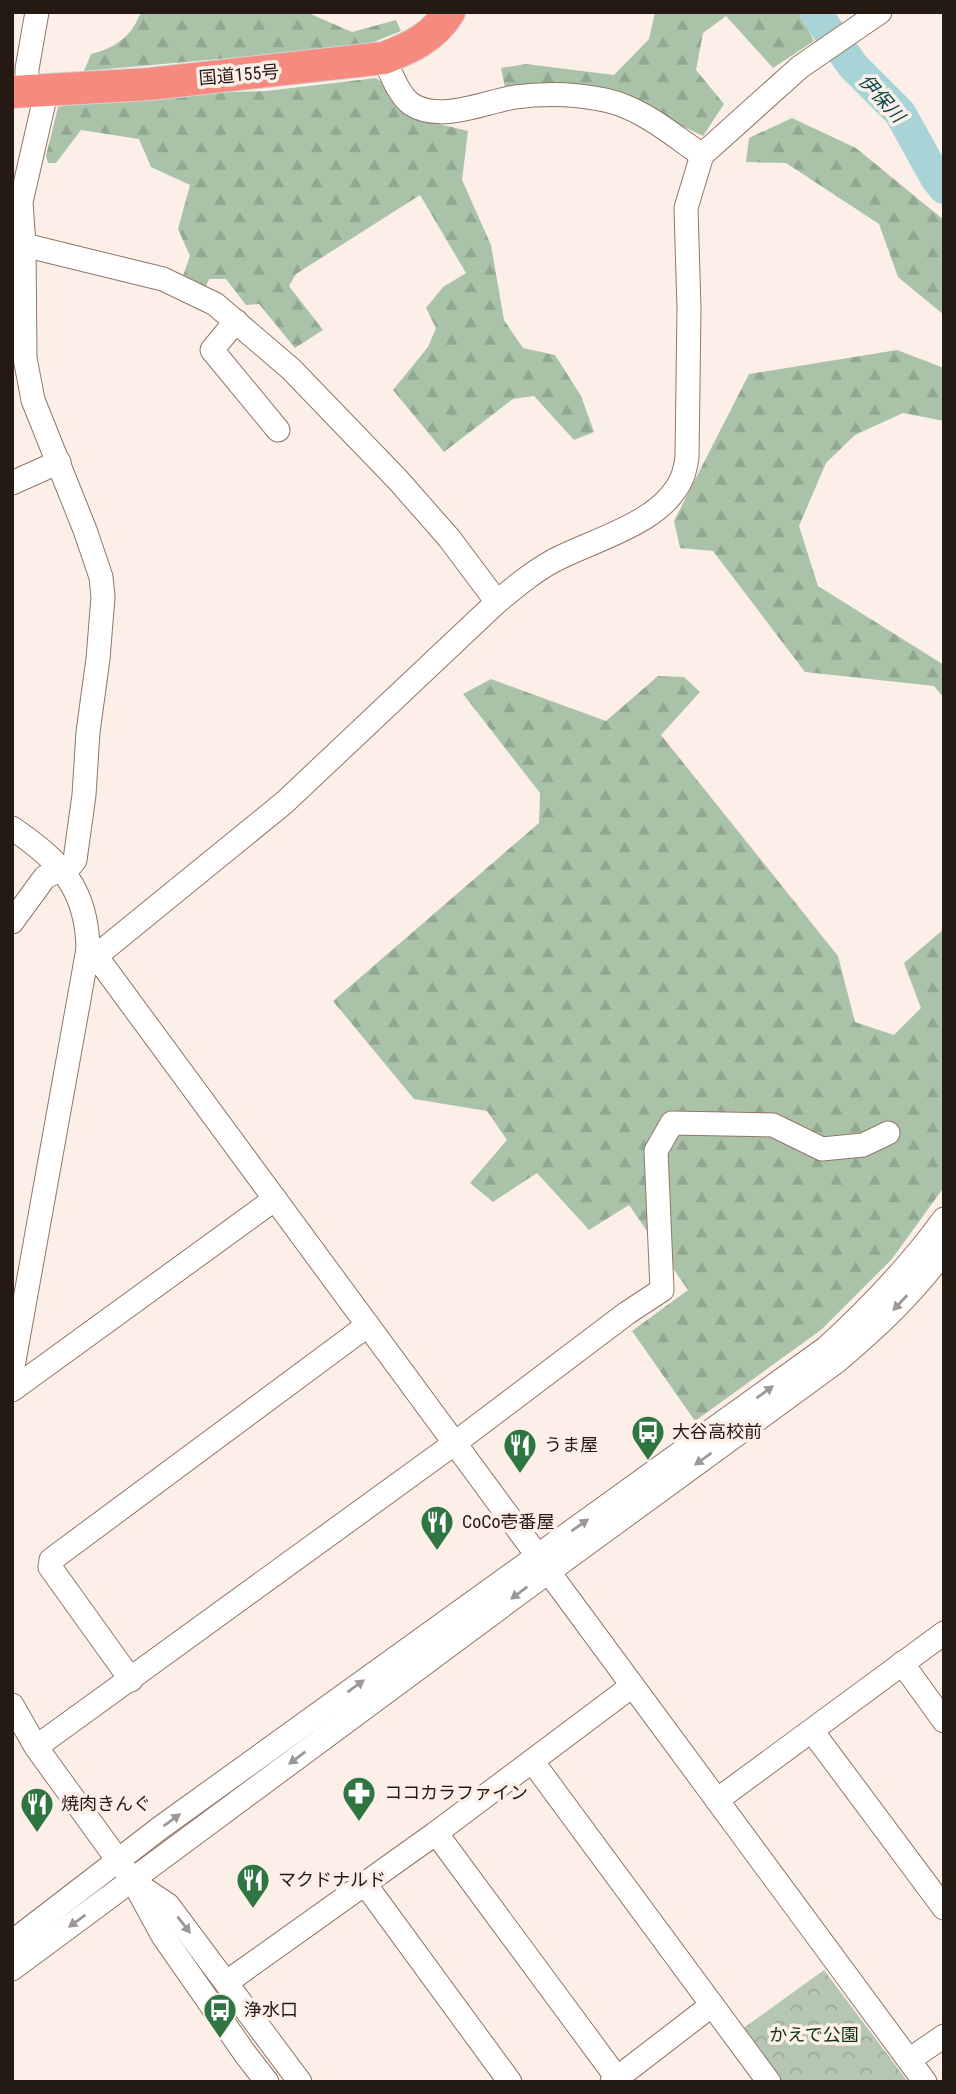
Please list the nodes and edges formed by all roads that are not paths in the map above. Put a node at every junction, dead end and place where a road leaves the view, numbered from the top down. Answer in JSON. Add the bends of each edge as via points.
{"nodes":[{"id":1,"x":37,"y":12,"type":"edge"},
{"id":2,"x":449,"y":12,"type":"edge"},
{"id":3,"x":880,"y":12,"type":"edge"},
{"id":4,"x":384,"y":58,"type":"junction"},
{"id":5,"x":29,"y":91,"type":"edge"},
{"id":6,"x":702,"y":155,"type":"junction"},
{"id":7,"x":24,"y":244,"type":"junction"},
{"id":8,"x":236,"y":321,"type":"junction"},
{"id":9,"x":278,"y":430,"type":"dead end"},
{"id":10,"x":59,"y":462,"type":"junction"},
{"id":11,"x":12,"y":483,"type":"edge"},
{"id":12,"x":496,"y":602,"type":"junction"},
{"id":13,"x":12,"y":828,"type":"edge"},
{"id":14,"x":62,"y":870,"type":"junction"},
{"id":15,"x":12,"y":922,"type":"edge"},
{"id":16,"x":92,"y":953,"type":"junction"},
{"id":17,"x":888,"y":1133,"type":"dead end"},
{"id":18,"x":275,"y":1199,"type":"junction"},
{"id":19,"x":944,"y":1219,"type":"edge"},
{"id":20,"x":944,"y":1251,"type":"edge"},
{"id":21,"x":368,"y":1325,"type":"junction"},
{"id":22,"x":12,"y":1372,"type":"edge"},
{"id":23,"x":12,"y":1390,"type":"edge"},
{"id":24,"x":454,"y":1443,"type":"junction"},
{"id":25,"x":543,"y":1563,"type":"junction"},
{"id":26,"x":944,"y":1633,"type":"edge"},
{"id":27,"x":902,"y":1663,"type":"junction"},
{"id":28,"x":131,"y":1680,"type":"junction"},
{"id":29,"x":632,"y":1686,"type":"junction"},
{"id":30,"x":12,"y":1705,"type":"edge"},
{"id":31,"x":944,"y":1721,"type":"edge"},
{"id":32,"x":812,"y":1731,"type":"junction"},
{"id":33,"x":36,"y":1747,"type":"junction"},
{"id":34,"x":532,"y":1760,"type":"junction"},
{"id":35,"x":717,"y":1800,"type":"junction"},
{"id":36,"x":436,"y":1833,"type":"junction"},
{"id":37,"x":117,"y":1861,"type":"junction"},
{"id":38,"x":133,"y":1881,"type":"junction"},
{"id":39,"x":365,"y":1884,"type":"junction"},
{"id":40,"x":944,"y":1908,"type":"edge"},
{"id":41,"x":12,"y":1942,"type":"edge"},
{"id":42,"x":12,"y":1969,"type":"edge"},
{"id":43,"x":227,"y":1982,"type":"junction"},
{"id":44,"x":712,"y":2005,"type":"junction"},
{"id":45,"x":944,"y":2035,"type":"edge"},
{"id":46,"x":909,"y":2060,"type":"junction"},
{"id":47,"x":616,"y":2080,"type":"edge"},
{"id":48,"x":267,"y":2082,"type":"edge"},
{"id":49,"x":300,"y":2082,"type":"edge"},
{"id":50,"x":510,"y":2082,"type":"edge"},
{"id":51,"x":769,"y":2082,"type":"edge"},
{"id":52,"x":925,"y":2082,"type":"edge"}],
"edges":[{"from":1,"to":5,"type":"street","via":[[27,69]]},
{"from":2,"to":4,"type":"highway","name":"国道155号","via":[[443,23],[415,46]]},
{"from":3,"to":6,"type":"street","via":[[800,67]]},
{"from":4,"to":5,"type":"highway","name":"国道155号","via":[[150,84]]},
{"from":4,"to":6,"type":"street","via":[[409,103],[425,111],[444,112],[536,95],[607,100],[655,122]]},
{"from":5,"to":7,"type":"street","via":[[21,202]]},
{"from":6,"to":12,"type":"street","via":[[686,208],[688,457],[682,477],[658,508],[623,530],[554,560]]},
{"from":7,"to":8,"type":"street","via":[[163,279],[215,304]]},
{"from":7,"to":10,"type":"street","via":[[25,358],[33,400]]},
{"from":8,"to":9,"type":"street","via":[[212,350]]},
{"from":8,"to":12,"type":"street","via":[[291,369],[398,480]]},
{"from":10,"to":11,"type":"street"},
{"from":10,"to":14,"type":"street","via":[[101,577],[103,597],[75,860]]},
{"from":12,"to":16,"type":"street","via":[[294,794]]},
{"from":13,"to":14,"type":"street","via":[[47,852]]},
{"from":14,"to":15,"type":"street","via":[[45,877]]},
{"from":14,"to":16,"type":"street","via":[[84,912]]},
{"from":16,"to":18,"type":"street"},
{"from":16,"to":22,"type":"street"},
{"from":17,"to":24,"type":"street","via":[[863,1144],[822,1149],[773,1125],[672,1124],[656,1151],[662,1290]]},
{"from":18,"to":21,"type":"street"},
{"from":18,"to":23,"type":"street"},
{"from":25,"to":19,"type":"street","one_way":true,"via":[[826,1348],[873,1306]]},
{"from":20,"to":25,"type":"street","one_way":true,"via":[[884,1321],[836,1362]]},
{"from":21,"to":24,"type":"street"},
{"from":21,"to":28,"type":"street","via":[[51,1560],[50,1567]]},
{"from":24,"to":25,"type":"street"},
{"from":24,"to":28,"type":"street"},
{"from":25,"to":29,"type":"street"},
{"from":37,"to":25,"type":"street","one_way":true},
{"from":25,"to":38,"type":"street","one_way":true},
{"from":26,"to":27,"type":"street"},
{"from":27,"to":31,"type":"street"},
{"from":27,"to":32,"type":"street"},
{"from":28,"to":33,"type":"street"},
{"from":29,"to":34,"type":"street"},
{"from":29,"to":35,"type":"street"},
{"from":30,"to":33,"type":"street"},
{"from":32,"to":35,"type":"street"},
{"from":32,"to":40,"type":"street"},
{"from":33,"to":37,"type":"street"},
{"from":34,"to":36,"type":"street"},
{"from":34,"to":44,"type":"street"},
{"from":35,"to":46,"type":"street"},
{"from":36,"to":39,"type":"street"},
{"from":36,"to":47,"type":"street"},
{"from":37,"to":38,"type":"street"},
{"from":37,"to":41,"type":"street"},
{"from":38,"to":42,"type":"street","one_way":true},
{"from":38,"to":43,"type":"street","one_way":true,"via":[[168,1905]]},
{"from":38,"to":48,"type":"street","via":[[163,1936]]},
{"from":39,"to":43,"type":"street"},
{"from":39,"to":50,"type":"street"},
{"from":43,"to":49,"type":"street"},
{"from":44,"to":47,"type":"street"},
{"from":44,"to":51,"type":"street"},
{"from":45,"to":46,"type":"street"},
{"from":46,"to":52,"type":"street"}]}
